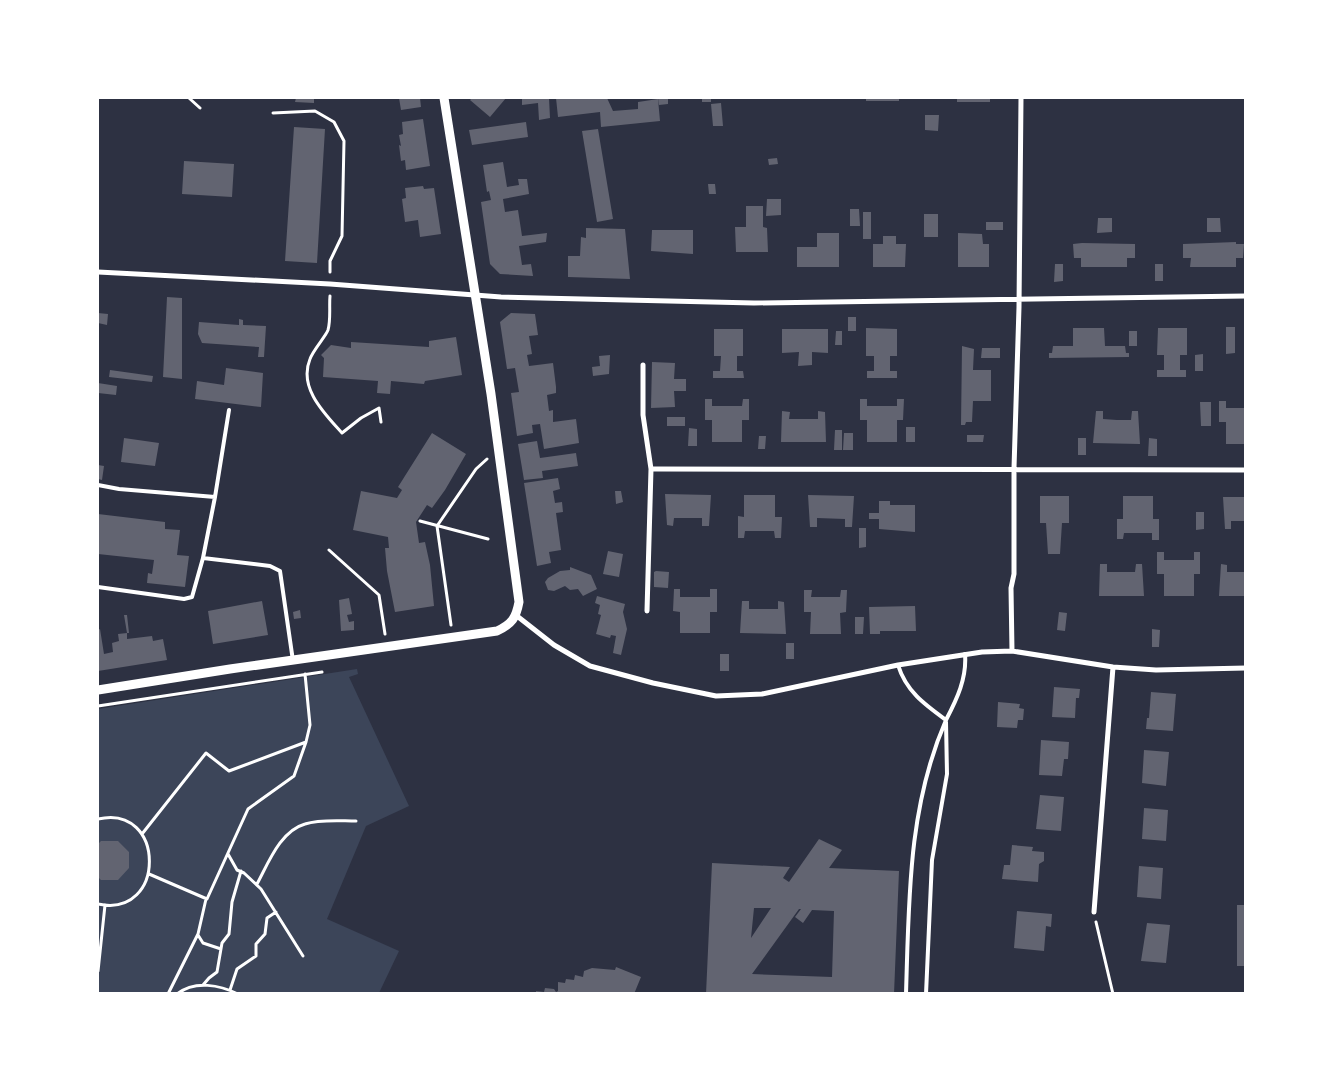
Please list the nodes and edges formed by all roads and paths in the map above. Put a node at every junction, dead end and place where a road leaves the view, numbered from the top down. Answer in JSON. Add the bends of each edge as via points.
{"nodes":[{"id":1,"x":189,"y":98,"type":"edge"},
{"id":2,"x":444,"y":98,"type":"edge"},
{"id":3,"x":1021,"y":98,"type":"edge"},
{"id":4,"x":200,"y":108,"type":"dead end"},
{"id":5,"x":98,"y":272,"type":"edge"},
{"id":6,"x":474,"y":295,"type":"junction"},
{"id":7,"x":1246,"y":296,"type":"edge"},
{"id":8,"x":1019,"y":298,"type":"junction"},
{"id":9,"x":643,"y":365,"type":"dead end"},
{"id":10,"x":229,"y":410,"type":"dead end"},
{"id":11,"x":498,"y":448,"type":"junction"},
{"id":12,"x":1014,"y":468,"type":"junction"},
{"id":13,"x":651,"y":469,"type":"junction"},
{"id":14,"x":1246,"y":470,"type":"edge"},
{"id":15,"x":98,"y":485,"type":"edge"},
{"id":16,"x":215,"y":497,"type":"junction"},
{"id":17,"x":420,"y":521,"type":"dead end"},
{"id":18,"x":437,"y":526,"type":"junction"},
{"id":19,"x":488,"y":539,"type":"dead end"},
{"id":20,"x":329,"y":550,"type":"dead end"},
{"id":21,"x":203,"y":558,"type":"junction"},
{"id":22,"x":98,"y":587,"type":"edge"},
{"id":23,"x":647,"y":611,"type":"dead end"},
{"id":24,"x":517,"y":616,"type":"junction"},
{"id":25,"x":454,"y":636,"type":"junction"},
{"id":26,"x":386,"y":646,"type":"junction"},
{"id":27,"x":1012,"y":651,"type":"junction"},
{"id":28,"x":332,"y":654,"type":"junction"},
{"id":29,"x":965,"y":654,"type":"junction"},
{"id":30,"x":297,"y":659,"type":"junction"},
{"id":31,"x":898,"y":665,"type":"junction"},
{"id":32,"x":1113,"y":667,"type":"junction"},
{"id":33,"x":1246,"y":668,"type":"edge"},
{"id":34,"x":305,"y":675,"type":"junction"},
{"id":35,"x":98,"y":690,"type":"edge"},
{"id":36,"x":98,"y":706,"type":"edge"},
{"id":37,"x":946,"y":720,"type":"junction"},
{"id":38,"x":306,"y":742,"type":"junction"},
{"id":39,"x":98,"y":819,"type":"edge"},
{"id":40,"x":356,"y":820,"type":"dead end"},
{"id":41,"x":142,"y":834,"type":"junction"},
{"id":42,"x":228,"y":853,"type":"junction"},
{"id":43,"x":241,"y":872,"type":"junction"},
{"id":44,"x":149,"y":874,"type":"junction"},
{"id":45,"x":257,"y":884,"type":"junction"},
{"id":46,"x":206,"y":899,"type":"junction"},
{"id":47,"x":98,"y":904,"type":"edge"},
{"id":48,"x":105,"y":905,"type":"junction"},
{"id":49,"x":276,"y":912,"type":"junction"},
{"id":50,"x":1094,"y":912,"type":"joint"},
{"id":51,"x":198,"y":934,"type":"junction"},
{"id":52,"x":221,"y":949,"type":"junction"},
{"id":53,"x":303,"y":956,"type":"dead end"},
{"id":54,"x":98,"y":971,"type":"edge"},
{"id":55,"x":203,"y":986,"type":"junction"},
{"id":56,"x":230,"y":990,"type":"junction"},
{"id":57,"x":168,"y":994,"type":"edge"},
{"id":58,"x":177,"y":994,"type":"edge"},
{"id":59,"x":238,"y":994,"type":"edge"},
{"id":60,"x":906,"y":994,"type":"edge"},
{"id":61,"x":926,"y":994,"type":"edge"},
{"id":62,"x":1113,"y":994,"type":"edge"}],
"edges":[{"from":1,"to":4,"type":"path"},
{"from":2,"to":6,"type":"street"},
{"from":3,"to":8,"type":"street"},
{"from":5,"to":6,"type":"street"},
{"from":6,"to":8,"type":"street","via":[[754,303]]},
{"from":6,"to":11,"type":"street"},
{"from":7,"to":8,"type":"street"},
{"from":8,"to":12,"type":"street"},
{"from":9,"to":13,"type":"street","via":[[643,415]]},
{"from":10,"to":16,"type":"lane"},
{"from":11,"to":18,"type":"path","via":[[476,469]]},
{"from":11,"to":24,"type":"street","via":[[519,602]]},
{"from":12,"to":13,"type":"street"},
{"from":12,"to":14,"type":"street"},
{"from":12,"to":27,"type":"street"},
{"from":13,"to":23,"type":"street"},
{"from":15,"to":16,"type":"lane"},
{"from":16,"to":21,"type":"lane"},
{"from":17,"to":18,"type":"path"},
{"from":18,"to":19,"type":"path"},
{"from":18,"to":25,"type":"path"},
{"from":20,"to":26,"type":"path","via":[[379,595]]},
{"from":21,"to":22,"type":"lane","via":[[192,597],[184,599]]},
{"from":21,"to":30,"type":"lane","via":[[270,566],[280,571]]},
{"from":24,"to":25,"type":"street","via":[[510,625],[497,631]]},
{"from":24,"to":31,"type":"street","via":[[554,645],[590,666],[716,696],[762,694]]},
{"from":25,"to":26,"type":"street"},
{"from":26,"to":28,"type":"street"},
{"from":27,"to":29,"type":"street"},
{"from":27,"to":32,"type":"street"},
{"from":28,"to":30,"type":"street"},
{"from":28,"to":34,"type":"path","via":[[328,671]]},
{"from":29,"to":31,"type":"street"},
{"from":29,"to":37,"type":"lane","via":[[966,667],[961,686]]},
{"from":30,"to":34,"type":"path"},
{"from":30,"to":35,"type":"street"},
{"from":31,"to":37,"type":"lane","via":[[903,679],[920,701]]},
{"from":32,"to":33,"type":"street","via":[[1156,670]]},
{"from":32,"to":50,"type":"street"},
{"from":34,"to":36,"type":"path"},
{"from":34,"to":38,"type":"path","via":[[310,725]]},
{"from":37,"to":60,"type":"lane","via":[[931,753],[919,804],[910,875]]},
{"from":37,"to":61,"type":"lane","via":[[947,774],[932,860]]},
{"from":38,"to":41,"type":"path","via":[[229,772],[206,753]]},
{"from":38,"to":42,"type":"path","via":[[294,776],[248,809]]},
{"from":39,"to":41,"type":"path","via":[[118,819]]},
{"from":40,"to":45,"type":"path","via":[[309,822],[295,828],[275,852]]},
{"from":41,"to":44,"type":"path","via":[[150,854]]},
{"from":42,"to":43,"type":"path"},
{"from":42,"to":46,"type":"path"},
{"from":43,"to":45,"type":"path"},
{"from":43,"to":52,"type":"path","via":[[232,902],[229,934]]},
{"from":44,"to":46,"type":"path"},
{"from":44,"to":48,"type":"path","via":[[133,897],[120,904]]},
{"from":45,"to":49,"type":"path"},
{"from":46,"to":51,"type":"path"},
{"from":47,"to":48,"type":"path"},
{"from":48,"to":54,"type":"path"},
{"from":49,"to":53,"type":"path"},
{"from":49,"to":56,"type":"path","via":[[267,918],[265,934],[256,944],[256,956],[237,968]]},
{"from":50,"to":62,"type":"path"},
{"from":51,"to":52,"type":"path","via":[[202,943]]},
{"from":51,"to":57,"type":"path"},
{"from":52,"to":55,"type":"path","via":[[218,972]]},
{"from":55,"to":56,"type":"path"},
{"from":55,"to":58,"type":"path"},
{"from":56,"to":59,"type":"path"}]}
